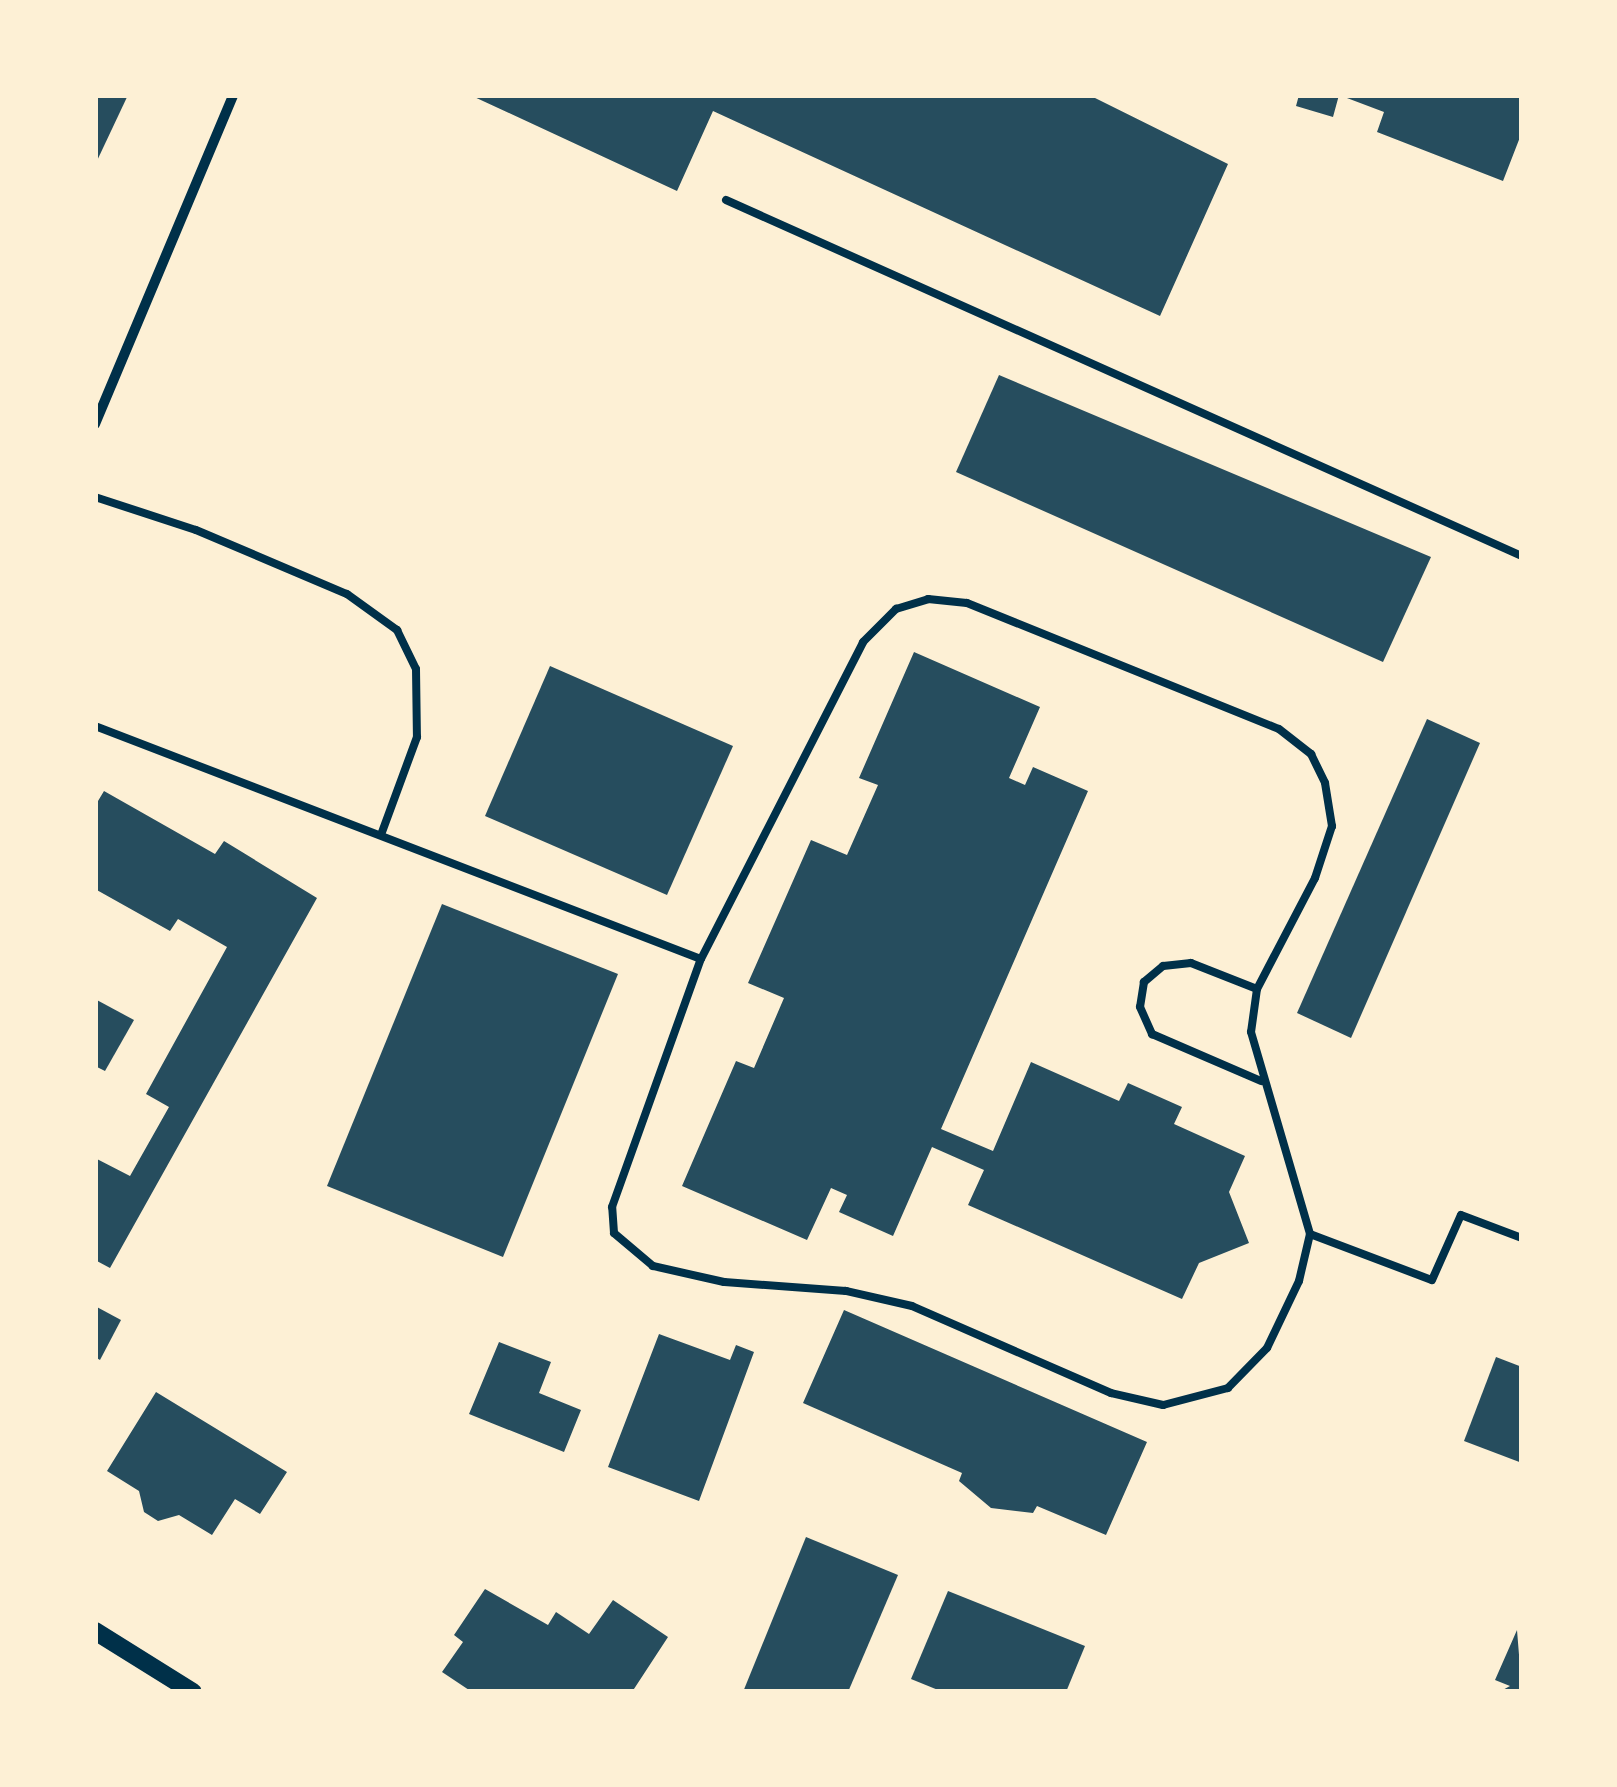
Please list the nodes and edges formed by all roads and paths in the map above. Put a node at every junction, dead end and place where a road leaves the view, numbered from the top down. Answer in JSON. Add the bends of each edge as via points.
{"nodes":[{"id":1,"x":234,"y":95,"type":"edge"},
{"id":2,"x":726,"y":200,"type":"dead end"},
{"id":3,"x":95,"y":424,"type":"edge"},
{"id":4,"x":95,"y":497,"type":"edge"},
{"id":5,"x":1522,"y":556,"type":"edge"},
{"id":6,"x":95,"y":726,"type":"edge"},
{"id":7,"x":381,"y":835,"type":"junction"},
{"id":8,"x":701,"y":959,"type":"junction"},
{"id":9,"x":1257,"y":989,"type":"junction"},
{"id":10,"x":1261,"y":1081,"type":"junction"},
{"id":11,"x":1310,"y":1234,"type":"junction"},
{"id":12,"x":1522,"y":1238,"type":"edge"},
{"id":13,"x":95,"y":1631,"type":"edge"},
{"id":14,"x":192,"y":1692,"type":"edge"}],
"edges":[{"from":1,"to":3,"type":"street"},
{"from":2,"to":5,"type":"lane"},
{"from":4,"to":7,"type":"lane","via":[[196,530],[347,594],[398,630],[416,668],[417,737]]},
{"from":6,"to":7,"type":"lane"},
{"from":7,"to":8,"type":"lane"},
{"from":8,"to":9,"type":"lane","via":[[862,642],[896,609],[928,599],[967,603],[1279,729],[1311,754],[1325,782],[1332,826],[1315,878]]},
{"from":8,"to":11,"type":"lane","via":[[612,1206],[614,1233],[653,1266],[912,1306],[1111,1392],[1163,1406],[1228,1388],[1267,1348],[1298,1281]]},
{"from":9,"to":10,"type":"lane","via":[[1251,1032]]},
{"from":9,"to":10,"type":"lane","via":[[1191,963],[1163,966],[1144,982],[1140,1007],[1152,1034]]},
{"from":10,"to":11,"type":"lane"},
{"from":11,"to":12,"type":"lane","via":[[1432,1280],[1461,1215]]},
{"from":13,"to":14,"type":"street"}]}
